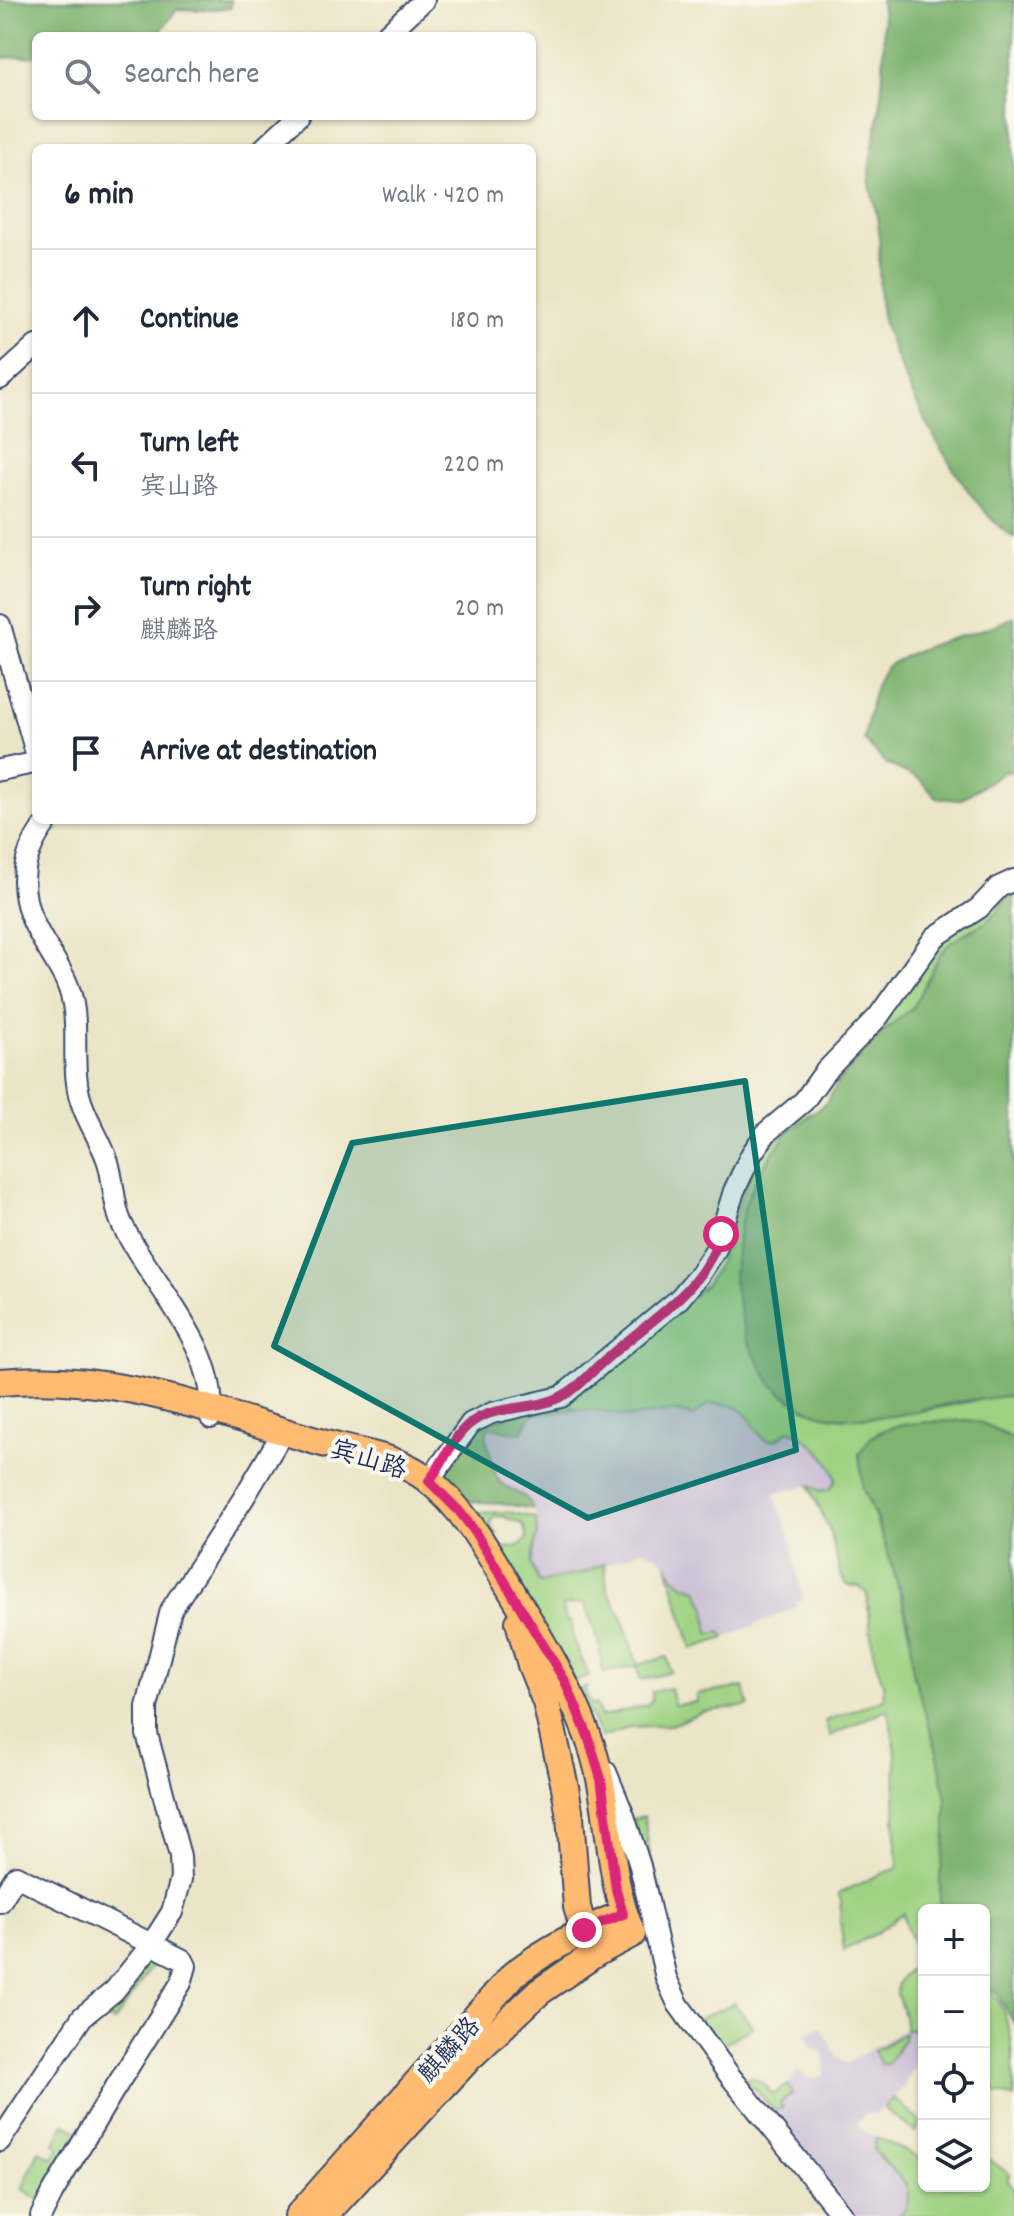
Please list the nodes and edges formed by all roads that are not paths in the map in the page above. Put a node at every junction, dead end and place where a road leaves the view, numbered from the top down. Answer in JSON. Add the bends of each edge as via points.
{"nodes":[{"id":1,"x":424,"y":0,"type":"edge"},
{"id":2,"x":389,"y":32,"type":"edge"},
{"id":3,"x":294,"y":120,"type":"edge"},
{"id":4,"x":268,"y":144,"type":"edge"},
{"id":5,"x":32,"y":350,"type":"edge"},
{"id":6,"x":0,"y":379,"type":"edge"},
{"id":7,"x":0,"y":625,"type":"edge"},
{"id":8,"x":32,"y":741,"type":"edge"},
{"id":9,"x":32,"y":761,"type":"edge"},
{"id":10,"x":0,"y":770,"type":"edge"},
{"id":11,"x":46,"y":824,"type":"edge"},
{"id":12,"x":1014,"y":880,"type":"edge"},
{"id":13,"x":0,"y":1382,"type":"edge"},
{"id":14,"x":0,"y":1388,"type":"edge"},
{"id":15,"x":212,"y":1414,"type":"junction"},
{"id":16,"x":281,"y":1435,"type":"junction"},
{"id":17,"x":429,"y":1481,"type":"junction"},
{"id":18,"x":596,"y":1758,"type":"junction"},
{"id":19,"x":0,"y":1902,"type":"edge"},
{"id":20,"x":628,"y":1924,"type":"junction"},
{"id":21,"x":584,"y":1930,"type":"junction"},
{"id":22,"x":151,"y":1945,"type":"junction"},
{"id":23,"x":0,"y":2141,"type":"edge"},
{"id":24,"x":41,"y":2216,"type":"edge"},
{"id":25,"x":298,"y":2216,"type":"edge"},
{"id":26,"x":324,"y":2216,"type":"edge"},
{"id":27,"x":843,"y":2216,"type":"edge"}],
"edges":[{"from":1,"to":2,"type":"street"},
{"from":3,"to":4,"type":"street"},
{"from":5,"to":6,"type":"street"},
{"from":7,"to":8,"type":"street"},
{"from":9,"to":10,"type":"street"},
{"from":11,"to":15,"type":"street","via":[[28,853],[25,896],[34,929],[71,996],[79,1097],[108,1163],[121,1221],[202,1360],[213,1397]]},
{"from":12,"to":17,"type":"street","via":[[935,937],[878,1017],[804,1101],[767,1132],[734,1191],[716,1249],[679,1299],[561,1397],[471,1423]]},
{"from":13,"to":15,"type":"main road","name":"宾山路","via":[[98,1382]]},
{"from":14,"to":15,"type":"main road","name":"宾山路","via":[[98,1388]]},
{"from":15,"to":16,"type":"main road","name":"宾山路"},
{"from":16,"to":17,"type":"main road","name":"宾山路","via":[[388,1459]]},
{"from":16,"to":21,"type":"main road","name":"宾山路","via":[[413,1479],[455,1516],[482,1555],[525,1636],[550,1718],[570,1817],[577,1907]]},
{"from":16,"to":22,"type":"street","via":[[167,1618],[145,1722],[176,1836],[181,1879],[172,1912]]},
{"from":17,"to":18,"type":"main road","name":"宾山路","via":[[473,1529],[546,1649]]},
{"from":18,"to":20,"type":"main road","name":"宾山路","via":[[616,1889]]},
{"from":18,"to":27,"type":"street","via":[[624,1816],[666,1978],[678,2004]]},
{"from":19,"to":22,"type":"street","via":[[16,1876]]},
{"from":20,"to":21,"type":"main road","name":"麒麟路"},
{"from":20,"to":26,"type":"main road","name":"麒麟路","via":[[539,1992],[469,2058]]},
{"from":21,"to":25,"type":"main road","name":"麒麟路","via":[[514,1974]]},
{"from":22,"to":23,"type":"street","via":[[114,1991],[82,2017]]},
{"from":22,"to":24,"type":"street","via":[[186,1963],[181,1983]]}]}
